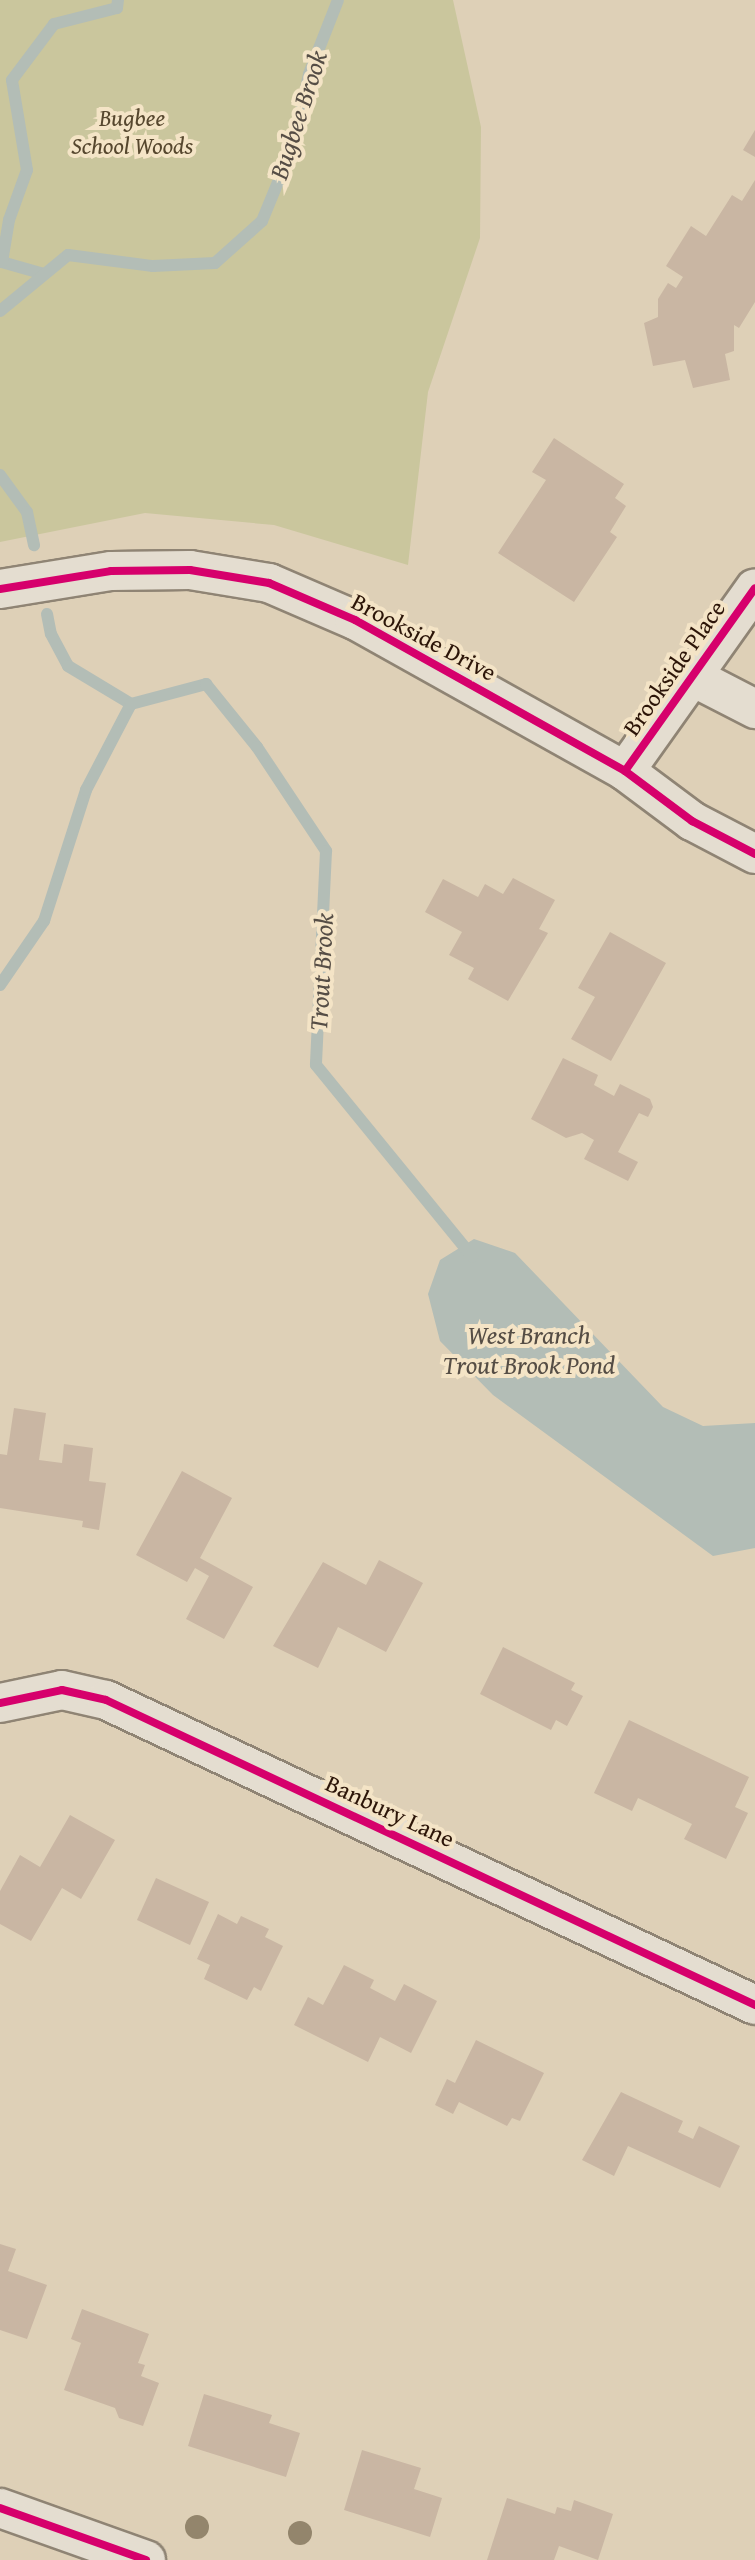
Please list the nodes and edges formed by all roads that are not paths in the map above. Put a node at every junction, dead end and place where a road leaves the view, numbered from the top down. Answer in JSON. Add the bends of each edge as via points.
{"nodes":[{"id":1,"x":755,"y":588,"type":"edge"},
{"id":2,"x":0,"y":589,"type":"edge"},
{"id":3,"x":695,"y":678,"type":"junction"},
{"id":4,"x":755,"y":709,"type":"edge"},
{"id":5,"x":625,"y":771,"type":"junction"},
{"id":6,"x":755,"y":854,"type":"edge"},
{"id":7,"x":0,"y":1703,"type":"edge"},
{"id":8,"x":755,"y":2005,"type":"edge"},
{"id":9,"x":0,"y":2508,"type":"edge"},
{"id":10,"x":146,"y":2560,"type":"edge"}],
"edges":[{"from":1,"to":3,"type":"street","name":"Brookside Place"},
{"from":2,"to":5,"type":"street","name":"Brookside Drive","via":[[127,571],[190,570],[269,583],[355,620]]},
{"from":3,"to":4,"type":"street"},
{"from":3,"to":5,"type":"street","name":"Brookside Place"},
{"from":5,"to":6,"type":"street","name":"Brookside Drive","via":[[692,821]]},
{"from":7,"to":8,"type":"street","name":"Banbury Lane","via":[[62,1690],[106,1700]]},
{"from":9,"to":10,"type":"street"}]}
